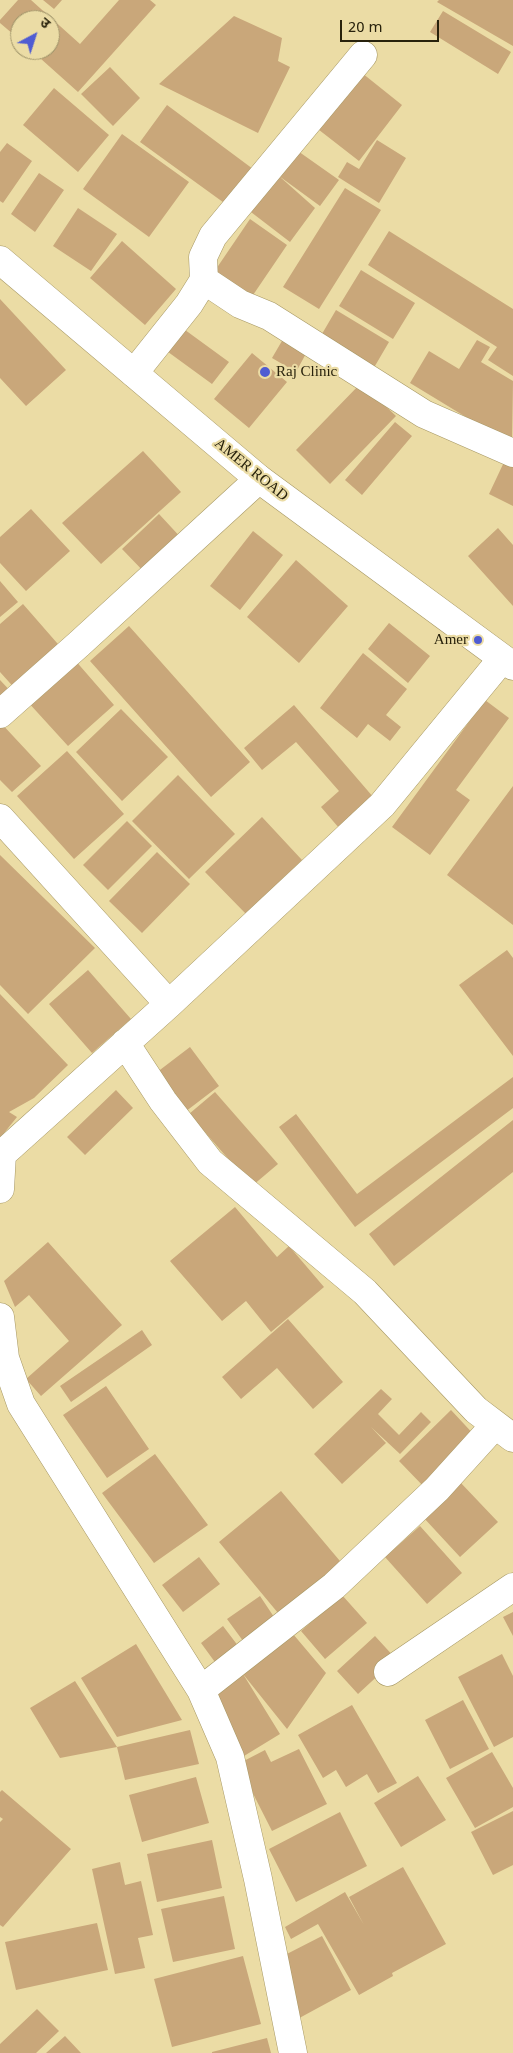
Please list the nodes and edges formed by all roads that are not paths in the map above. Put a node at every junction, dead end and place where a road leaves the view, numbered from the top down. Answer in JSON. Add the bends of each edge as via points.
{"nodes":[{"id":1,"x":362,"y":56,"type":"dead end"},
{"id":2,"x":0,"y":260,"type":"edge"},
{"id":3,"x":204,"y":280,"type":"junction"},
{"id":4,"x":134,"y":373,"type":"junction"},
{"id":5,"x":513,"y":453,"type":"edge"},
{"id":6,"x":259,"y":479,"type":"junction"},
{"id":7,"x":508,"y":662,"type":"edge"},
{"id":8,"x":0,"y":714,"type":"edge"},
{"id":9,"x":0,"y":818,"type":"edge"},
{"id":10,"x":169,"y":1004,"type":"junction"},
{"id":11,"x":125,"y":1043,"type":"junction"},
{"id":12,"x":1,"y":1155,"type":"edge"},
{"id":13,"x":0,"y":1189,"type":"edge"},
{"id":14,"x":0,"y":1317,"type":"edge"},
{"id":15,"x":504,"y":1431,"type":"edge"},
{"id":16,"x":513,"y":1587,"type":"edge"},
{"id":17,"x":388,"y":1672,"type":"dead end"},
{"id":18,"x":201,"y":1690,"type":"junction"},
{"id":19,"x":293,"y":2053,"type":"edge"}],
"edges":[{"from":1,"to":3,"type":"street","via":[[213,236],[203,257]]},
{"from":2,"to":4,"type":"street","name":"AMER ROAD"},
{"from":3,"to":4,"type":"street"},
{"from":3,"to":5,"type":"street","via":[[240,304],[269,316],[424,414]]},
{"from":4,"to":6,"type":"street","name":"AMER ROAD"},
{"from":6,"to":7,"type":"street","name":"AMER ROAD"},
{"from":6,"to":8,"type":"street"},
{"from":7,"to":10,"type":"street","via":[[382,805]]},
{"from":9,"to":10,"type":"street"},
{"from":10,"to":11,"type":"street"},
{"from":11,"to":12,"type":"street"},
{"from":11,"to":15,"type":"street","via":[[163,1101],[210,1162],[365,1292],[476,1410]]},
{"from":12,"to":13,"type":"street"},
{"from":14,"to":18,"type":"street","via":[[6,1358],[21,1404]]},
{"from":15,"to":18,"type":"street","via":[[334,1586]]},
{"from":16,"to":17,"type":"street"},
{"from":18,"to":19,"type":"street","via":[[230,1757]]}]}
